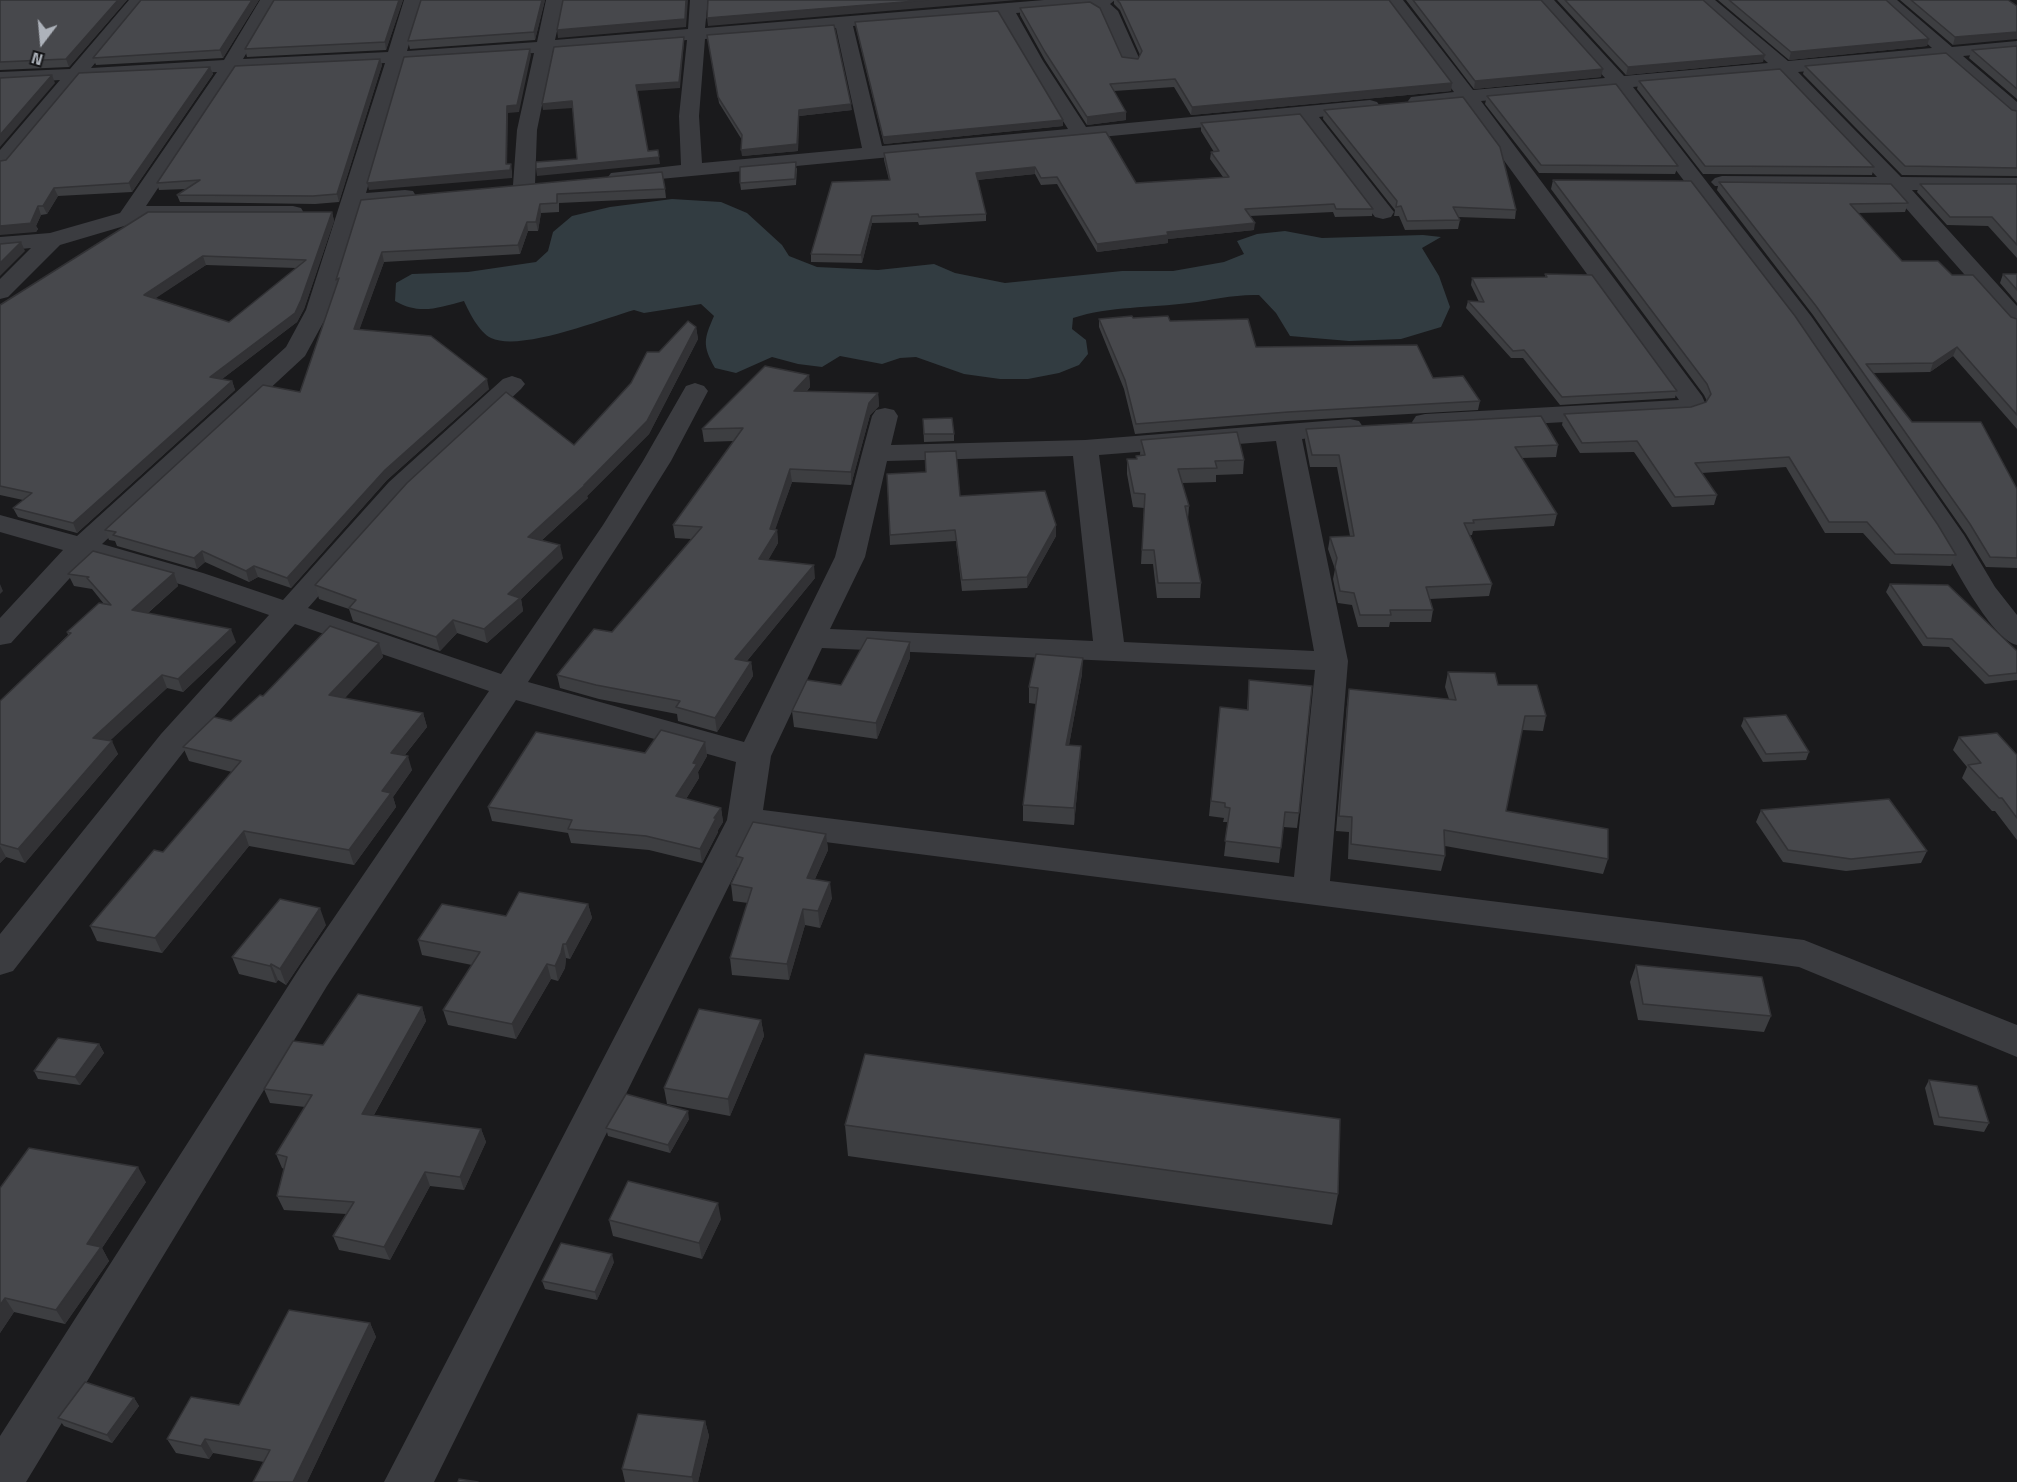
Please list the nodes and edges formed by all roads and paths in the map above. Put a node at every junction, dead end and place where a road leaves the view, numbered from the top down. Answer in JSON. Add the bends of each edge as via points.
{"nodes":[{"id":1,"x":138,"y":0,"type":"edge"},
{"id":2,"x":269,"y":0,"type":"edge"},
{"id":3,"x":413,"y":0,"type":"edge"},
{"id":4,"x":555,"y":0,"type":"edge"},
{"id":5,"x":699,"y":0,"type":"edge"},
{"id":6,"x":856,"y":0,"type":"edge"},
{"id":7,"x":1097,"y":0,"type":"edge"},
{"id":8,"x":1394,"y":0,"type":"edge"},
{"id":9,"x":1545,"y":0,"type":"edge"},
{"id":10,"x":1705,"y":0,"type":"edge"},
{"id":11,"x":1887,"y":0,"type":"edge"},
{"id":12,"x":994,"y":6,"type":"edge"},
{"id":13,"x":852,"y":21,"type":"junction"},
{"id":14,"x":695,"y":34,"type":"junction"},
{"id":15,"x":546,"y":46,"type":"junction"},
{"id":16,"x":2017,"y":46,"type":"edge"},
{"id":17,"x":1948,"y":52,"type":"junction"},
{"id":18,"x":396,"y":57,"type":"junction"},
{"id":19,"x":1131,"y":60,"type":"edge"},
{"id":20,"x":231,"y":65,"type":"junction"},
{"id":21,"x":1783,"y":67,"type":"junction"},
{"id":22,"x":78,"y":73,"type":"junction"},
{"id":23,"x":0,"y":78,"type":"edge"},
{"id":24,"x":1619,"y":82,"type":"junction"},
{"id":25,"x":1468,"y":96,"type":"junction"},
{"id":26,"x":1305,"y":112,"type":"junction"},
{"id":27,"x":2017,"y":112,"type":"edge"},
{"id":28,"x":1081,"y":134,"type":"junction"},
{"id":29,"x":874,"y":154,"type":"junction"},
{"id":30,"x":0,"y":163,"type":"edge"},
{"id":31,"x":692,"y":170,"type":"junction"},
{"id":32,"x":603,"y":178,"type":"edge"},
{"id":33,"x":1532,"y":181,"type":"junction"},
{"id":34,"x":1555,"y":181,"type":"edge"},
{"id":35,"x":1684,"y":182,"type":"junction"},
{"id":36,"x":547,"y":183,"type":"edge"},
{"id":37,"x":1895,"y":183,"type":"junction"},
{"id":38,"x":2017,"y":184,"type":"edge"},
{"id":39,"x":524,"y":185,"type":"junction"},
{"id":40,"x":501,"y":187,"type":"edge"},
{"id":41,"x":422,"y":195,"type":"edge"},
{"id":42,"x":336,"y":209,"type":"junction"},
{"id":43,"x":1383,"y":212,"type":"dead end"},
{"id":44,"x":128,"y":217,"type":"junction"},
{"id":45,"x":52,"y":240,"type":"junction"},
{"id":46,"x":0,"y":244,"type":"edge"},
{"id":47,"x":0,"y":292,"type":"edge"},
{"id":48,"x":2017,"y":320,"type":"edge"},
{"id":49,"x":512,"y":384,"type":"dead end"},
{"id":50,"x":695,"y":391,"type":"dead end"},
{"id":51,"x":885,"y":416,"type":"dead end"},
{"id":52,"x":1287,"y":431,"type":"junction"},
{"id":53,"x":1084,"y":448,"type":"junction"},
{"id":54,"x":875,"y":453,"type":"junction"},
{"id":55,"x":0,"y":523,"type":"edge"},
{"id":56,"x":82,"y":547,"type":"junction"},
{"id":57,"x":287,"y":613,"type":"junction"},
{"id":58,"x":0,"y":636,"type":"edge"},
{"id":59,"x":2017,"y":636,"type":"edge"},
{"id":60,"x":811,"y":638,"type":"junction"},
{"id":61,"x":1110,"y":650,"type":"junction"},
{"id":62,"x":1332,"y":661,"type":"junction"},
{"id":63,"x":508,"y":687,"type":"junction"},
{"id":64,"x":754,"y":756,"type":"junction"},
{"id":65,"x":744,"y":820,"type":"junction"},
{"id":66,"x":1311,"y":892,"type":"junction"},
{"id":67,"x":0,"y":961,"type":"edge"},
{"id":68,"x":2017,"y":1042,"type":"edge"},
{"id":69,"x":0,"y":1480,"type":"edge"},
{"id":70,"x":408,"y":1482,"type":"edge"}],
"edges":[{"from":1,"to":22,"type":"street"},
{"from":2,"to":20,"type":"street"},
{"from":3,"to":18,"type":"street"},
{"from":4,"to":15,"type":"street"},
{"from":5,"to":14,"type":"street"},
{"from":6,"to":13,"type":"street"},
{"from":7,"to":12,"type":"street"},
{"from":7,"to":19,"type":"street","via":[[1109,11]]},
{"from":8,"to":25,"type":"street"},
{"from":9,"to":24,"type":"street"},
{"from":10,"to":21,"type":"street"},
{"from":11,"to":17,"type":"street"},
{"from":12,"to":13,"type":"street"},
{"from":12,"to":28,"type":"street"},
{"from":13,"to":14,"type":"street"},
{"from":13,"to":29,"type":"street"},
{"from":14,"to":15,"type":"street"},
{"from":14,"to":31,"type":"street","via":[[689,116]]},
{"from":15,"to":18,"type":"street"},
{"from":15,"to":39,"type":"street","via":[[528,130]]},
{"from":16,"to":17,"type":"street"},
{"from":17,"to":21,"type":"street"},
{"from":17,"to":27,"type":"street"},
{"from":18,"to":20,"type":"street"},
{"from":18,"to":42,"type":"street"},
{"from":20,"to":22,"type":"street"},
{"from":20,"to":44,"type":"street"},
{"from":21,"to":24,"type":"street"},
{"from":21,"to":37,"type":"street"},
{"from":22,"to":23,"type":"street"},
{"from":22,"to":30,"type":"street"},
{"from":24,"to":25,"type":"street"},
{"from":24,"to":35,"type":"street"},
{"from":25,"to":26,"type":"street"},
{"from":25,"to":33,"type":"street"},
{"from":26,"to":28,"type":"street"},
{"from":26,"to":43,"type":"street"},
{"from":28,"to":29,"type":"street"},
{"from":29,"to":31,"type":"street"},
{"from":31,"to":32,"type":"street"},
{"from":33,"to":34,"type":"street"},
{"from":33,"to":52,"type":"street","via":[[1693,405]]},
{"from":35,"to":37,"type":"street"},
{"from":35,"to":59,"type":"street","via":[[1803,321],[1944,526],[1982,590]]},
{"from":36,"to":39,"type":"street"},
{"from":37,"to":38,"type":"street"},
{"from":37,"to":48,"type":"street"},
{"from":39,"to":40,"type":"street"},
{"from":41,"to":42,"type":"street"},
{"from":42,"to":44,"type":"street","via":[[161,210]]},
{"from":42,"to":56,"type":"street","via":[[318,310],[296,351]]},
{"from":44,"to":45,"type":"street"},
{"from":45,"to":46,"type":"street"},
{"from":45,"to":47,"type":"street"},
{"from":49,"to":57,"type":"street","via":[[399,488]]},
{"from":50,"to":63,"type":"street","via":[[617,525]]},
{"from":51,"to":54,"type":"street"},
{"from":52,"to":53,"type":"street"},
{"from":52,"to":62,"type":"street"},
{"from":53,"to":54,"type":"street"},
{"from":53,"to":61,"type":"street"},
{"from":54,"to":60,"type":"street","via":[[850,557]]},
{"from":55,"to":56,"type":"street"},
{"from":56,"to":57,"type":"street","via":[[193,579]]},
{"from":56,"to":58,"type":"street"},
{"from":57,"to":63,"type":"street"},
{"from":57,"to":67,"type":"street","via":[[173,742]]},
{"from":60,"to":61,"type":"street"},
{"from":60,"to":64,"type":"street"},
{"from":61,"to":62,"type":"street"},
{"from":62,"to":66,"type":"street"},
{"from":63,"to":64,"type":"street"},
{"from":63,"to":69,"type":"street","via":[[314,976]]},
{"from":64,"to":65,"type":"street"},
{"from":65,"to":66,"type":"street"},
{"from":65,"to":70,"type":"street"},
{"from":66,"to":68,"type":"street","via":[[1804,954]]}]}
